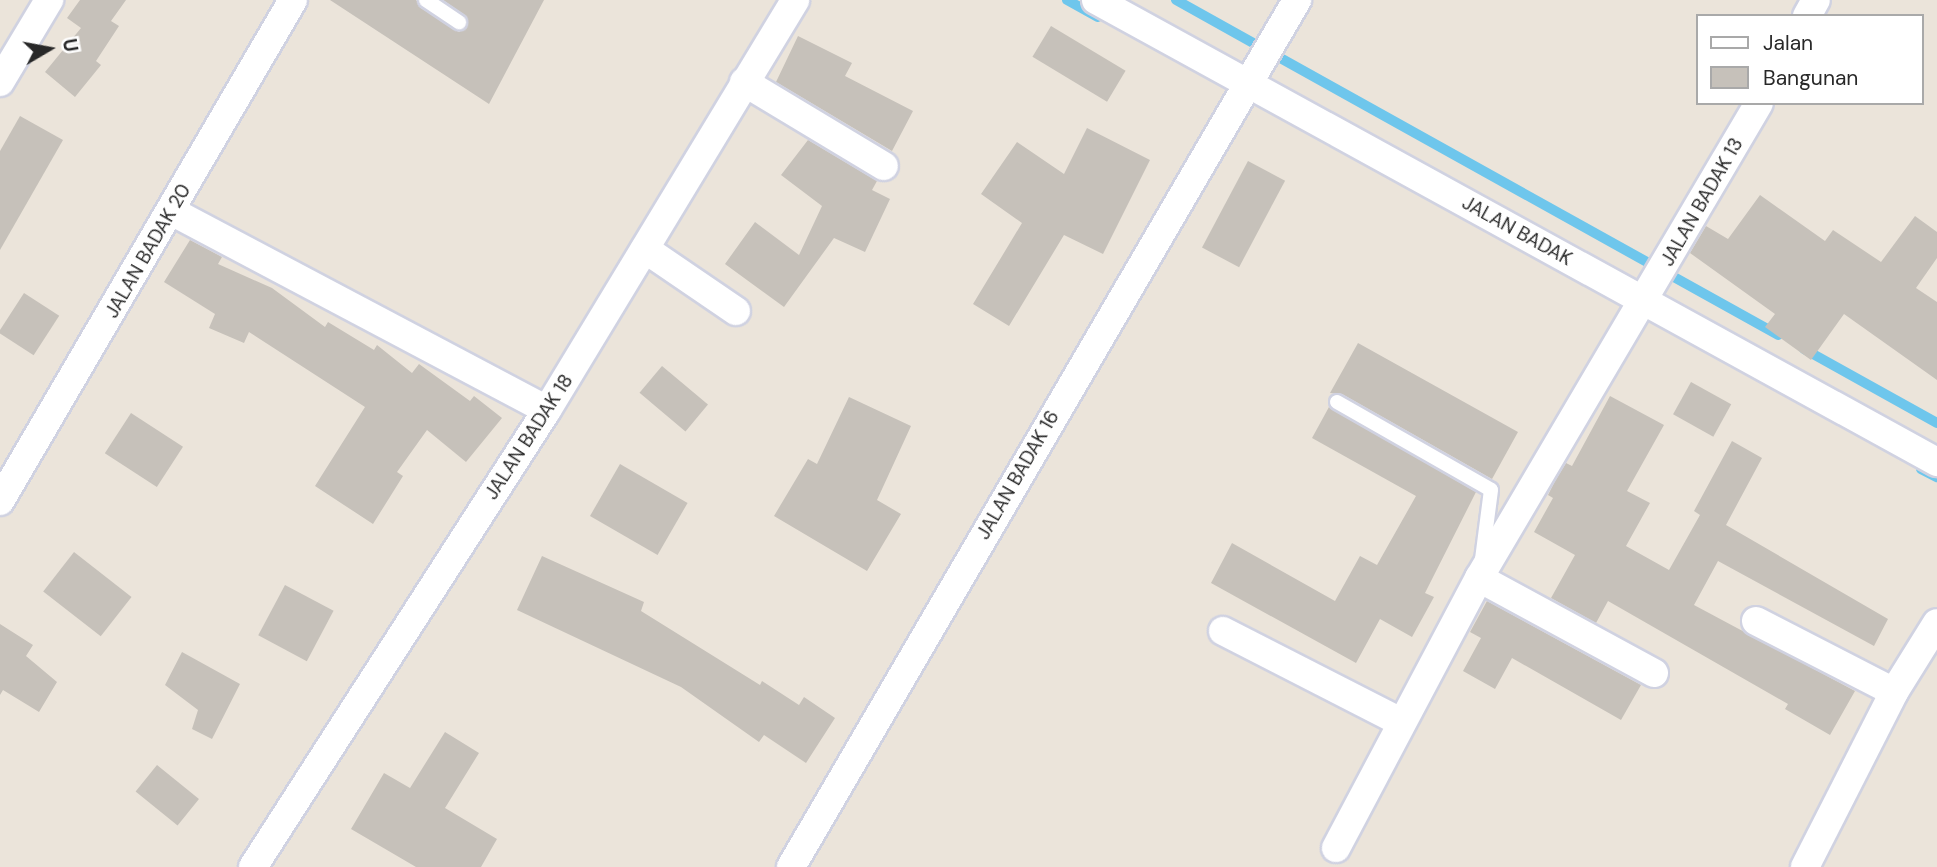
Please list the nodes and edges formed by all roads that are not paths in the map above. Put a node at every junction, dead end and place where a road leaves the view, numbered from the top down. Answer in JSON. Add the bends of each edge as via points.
{"nodes":[{"id":1,"x":49,"y":0,"type":"edge"},
{"id":2,"x":293,"y":0,"type":"edge"},
{"id":3,"x":426,"y":0,"type":"edge"},
{"id":4,"x":795,"y":0,"type":"edge"},
{"id":5,"x":1096,"y":0,"type":"edge"},
{"id":6,"x":1297,"y":0,"type":"edge"},
{"id":7,"x":459,"y":22,"type":"dead end"},
{"id":8,"x":1,"y":78,"type":"edge"},
{"id":9,"x":744,"y":82,"type":"junction"},
{"id":10,"x":1249,"y":85,"type":"junction"},
{"id":11,"x":1758,"y":105,"type":"edge"},
{"id":12,"x":884,"y":166,"type":"dead end"},
{"id":13,"x":171,"y":211,"type":"junction"},
{"id":14,"x":645,"y":249,"type":"junction"},
{"id":15,"x":1646,"y":301,"type":"junction"},
{"id":16,"x":736,"y":310,"type":"dead end"},
{"id":17,"x":1337,"y":402,"type":"dead end"},
{"id":18,"x":547,"y":410,"type":"junction"},
{"id":19,"x":1937,"y":462,"type":"edge"},
{"id":20,"x":0,"y":501,"type":"edge"},
{"id":21,"x":1479,"y":578,"type":"junction"},
{"id":22,"x":1756,"y":621,"type":"dead end"},
{"id":23,"x":1937,"y":623,"type":"edge"},
{"id":24,"x":1223,"y":631,"type":"dead end"},
{"id":25,"x":1654,"y":673,"type":"dead end"},
{"id":26,"x":1894,"y":692,"type":"junction"},
{"id":27,"x":1401,"y":722,"type":"junction"},
{"id":28,"x":1336,"y":848,"type":"dead end"},
{"id":29,"x":799,"y":864,"type":"edge"},
{"id":30,"x":253,"y":867,"type":"edge"},
{"id":31,"x":1805,"y":867,"type":"edge"}],
"edges":[{"from":1,"to":8,"type":"street"},
{"from":2,"to":13,"type":"street","name":"JALAN BADAK 20"},
{"from":3,"to":7,"type":"lane"},
{"from":4,"to":9,"type":"street","name":"JALAN BADAK 18"},
{"from":5,"to":10,"type":"street","name":"JALAN BADAK"},
{"from":6,"to":10,"type":"street","name":"JALAN BADAK 16"},
{"from":9,"to":12,"type":"street"},
{"from":9,"to":14,"type":"street","name":"JALAN BADAK 18"},
{"from":10,"to":15,"type":"street","name":"JALAN BADAK"},
{"from":10,"to":29,"type":"street","name":"JALAN BADAK 16","via":[[1194,171]]},
{"from":11,"to":15,"type":"street","name":"JALAN BADAK 13"},
{"from":13,"to":18,"type":"street"},
{"from":13,"to":20,"type":"street","name":"JALAN BADAK 20"},
{"from":14,"to":16,"type":"street"},
{"from":14,"to":18,"type":"street","name":"JALAN BADAK 18"},
{"from":15,"to":19,"type":"street","name":"JALAN BADAK"},
{"from":15,"to":21,"type":"street","name":"JALAN BADAK 13"},
{"from":17,"to":21,"type":"lane","via":[[1491,490]]},
{"from":18,"to":30,"type":"street","name":"JALAN BADAK 18"},
{"from":21,"to":25,"type":"street"},
{"from":21,"to":27,"type":"street","name":"JALAN BADAK 13"},
{"from":22,"to":26,"type":"street"},
{"from":23,"to":26,"type":"street"},
{"from":24,"to":27,"type":"street"},
{"from":26,"to":31,"type":"street"},
{"from":27,"to":28,"type":"street","name":"JALAN BADAK 13"}]}
